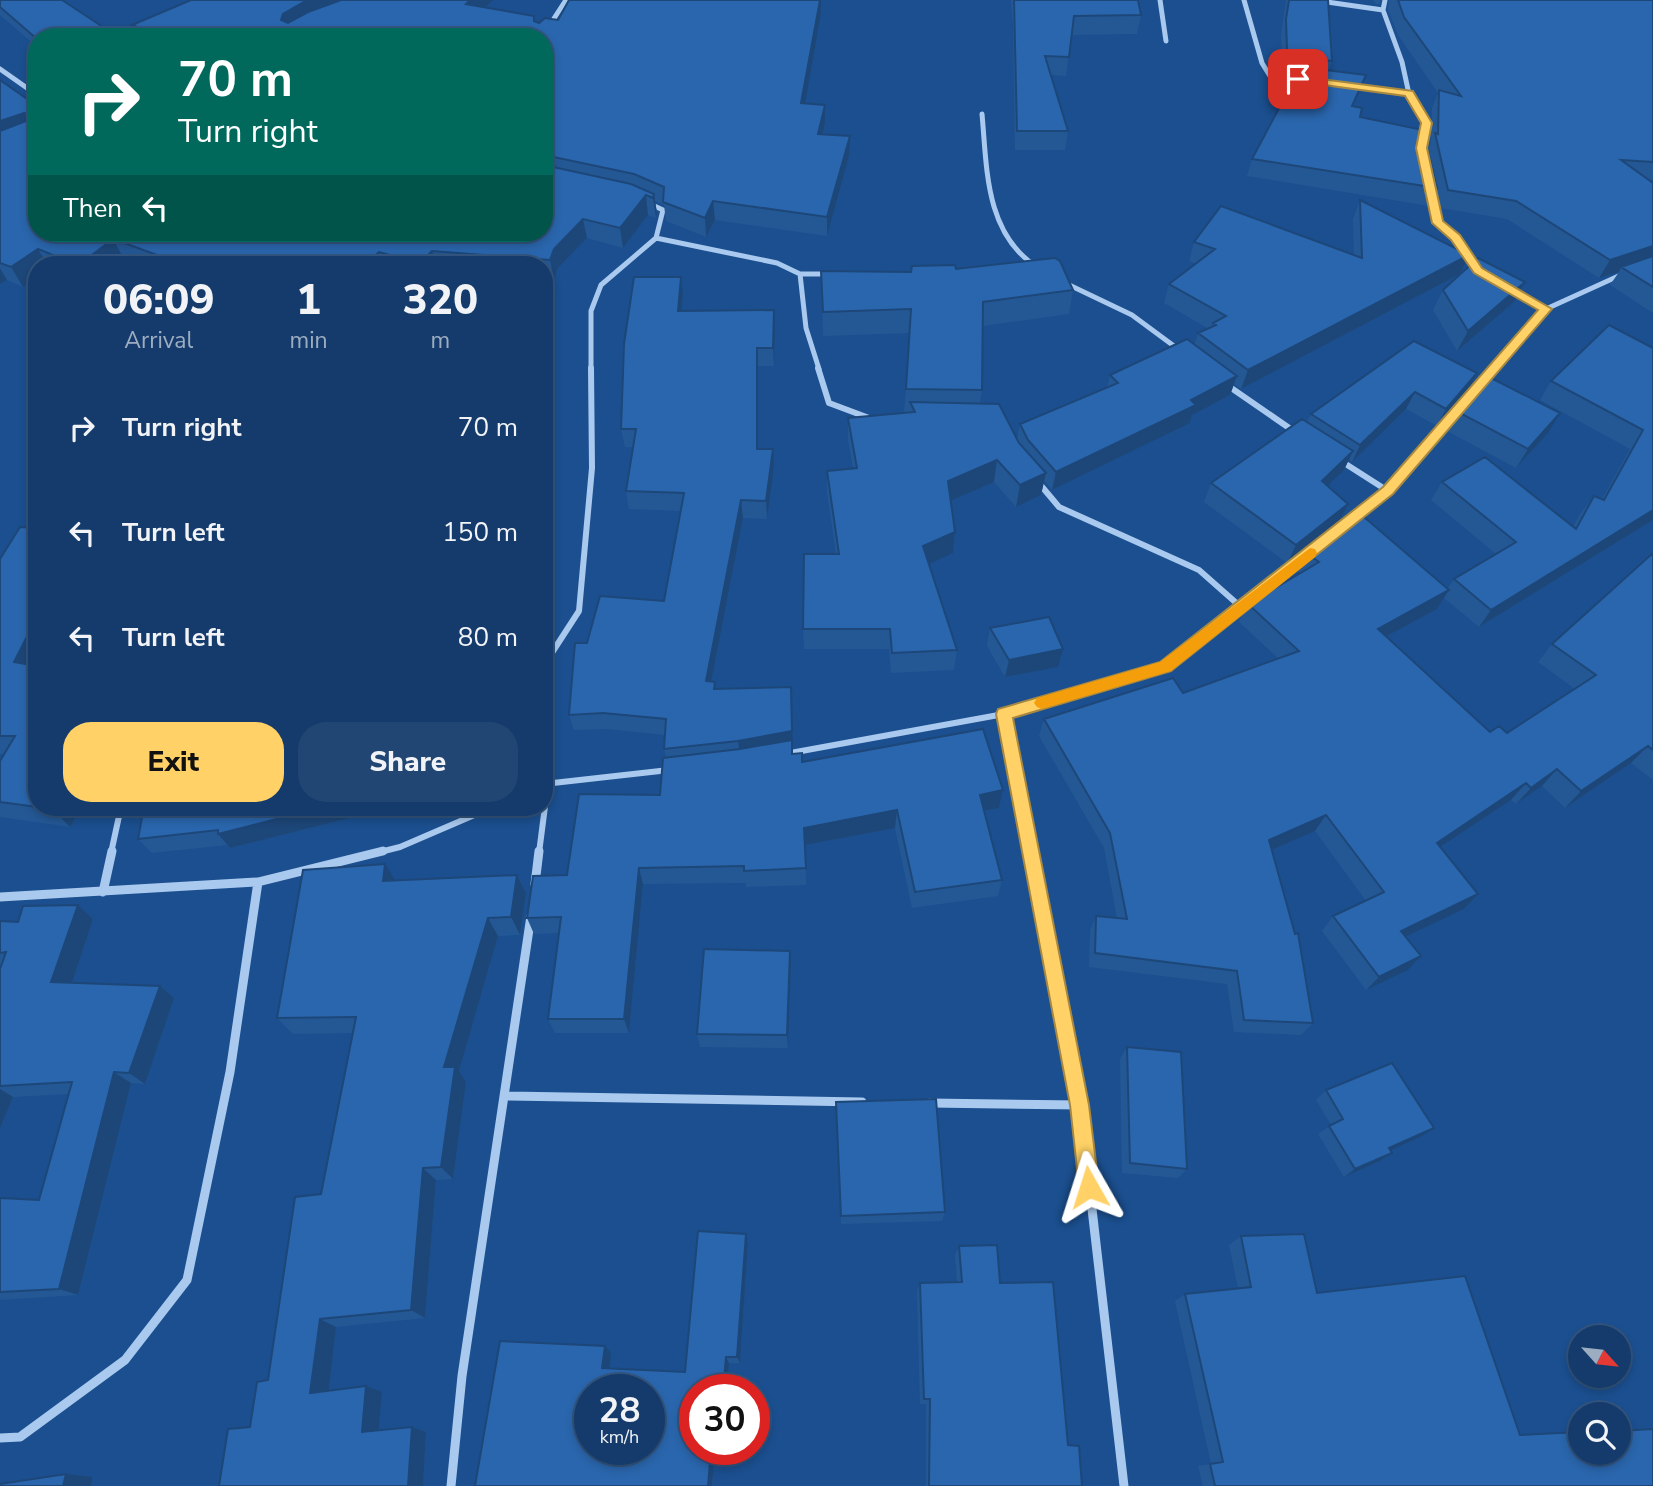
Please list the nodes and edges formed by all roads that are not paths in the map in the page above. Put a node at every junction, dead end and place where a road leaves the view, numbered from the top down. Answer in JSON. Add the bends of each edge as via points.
{"nodes":[{"id":1,"x":566,"y":0,"type":"edge"},
{"id":2,"x":1160,"y":0,"type":"edge"},
{"id":3,"x":1244,"y":0,"type":"edge"},
{"id":4,"x":1313,"y":0,"type":"edge"},
{"id":5,"x":1385,"y":0,"type":"edge"},
{"id":6,"x":1383,"y":10,"type":"junction"},
{"id":7,"x":548,"y":28,"type":"edge"},
{"id":8,"x":1166,"y":41,"type":"dead end"},
{"id":9,"x":0,"y":69,"type":"edge"},
{"id":10,"x":1312,"y":81,"type":"edge"},
{"id":11,"x":1353,"y":86,"type":"edge"},
{"id":12,"x":28,"y":89,"type":"edge"},
{"id":13,"x":1409,"y":94,"type":"junction"},
{"id":14,"x":982,"y":114,"type":"dead end"},
{"id":15,"x":1421,"y":148,"type":"edge"},
{"id":16,"x":1429,"y":185,"type":"edge"},
{"id":17,"x":645,"y":202,"type":"edge"},
{"id":18,"x":656,"y":238,"type":"junction"},
{"id":19,"x":1041,"y":270,"type":"edge"},
{"id":20,"x":1632,"y":270,"type":"edge"},
{"id":21,"x":800,"y":274,"type":"junction"},
{"id":22,"x":842,"y":274,"type":"edge"},
{"id":23,"x":1489,"y":277,"type":"edge"},
{"id":24,"x":1063,"y":282,"type":"edge"},
{"id":25,"x":1500,"y":283,"type":"edge"},
{"id":26,"x":1546,"y":309,"type":"junction"},
{"id":27,"x":1186,"y":355,"type":"edge"},
{"id":28,"x":1219,"y":380,"type":"edge"},
{"id":29,"x":877,"y":418,"type":"edge"},
{"id":30,"x":1297,"y":433,"type":"edge"},
{"id":31,"x":1331,"y":455,"type":"edge"},
{"id":32,"x":1036,"y":480,"type":"edge"},
{"id":33,"x":1388,"y":491,"type":"junction"},
{"id":34,"x":1346,"y":524,"type":"edge"},
{"id":35,"x":1315,"y":549,"type":"edge"},
{"id":36,"x":1242,"y":608,"type":"junction"},
{"id":37,"x":553,"y":651,"type":"edge"},
{"id":38,"x":1004,"y":714,"type":"junction"},
{"id":39,"x":780,"y":755,"type":"edge"},
{"id":40,"x":672,"y":769,"type":"edge"},
{"id":41,"x":553,"y":781,"type":"edge"},
{"id":42,"x":119,"y":816,"type":"edge"},
{"id":43,"x":472,"y":816,"type":"edge"},
{"id":44,"x":542,"y":816,"type":"edge"},
{"id":45,"x":258,"y":881,"type":"junction"},
{"id":46,"x":534,"y":891,"type":"edge"},
{"id":47,"x":103,"y":892,"type":"junction"},
{"id":48,"x":0,"y":897,"type":"edge"},
{"id":49,"x":533,"y":904,"type":"edge"},
{"id":50,"x":504,"y":1096,"type":"junction"},
{"id":51,"x":874,"y":1102,"type":"edge"},
{"id":52,"x":915,"y":1102,"type":"edge"},
{"id":53,"x":1080,"y":1105,"type":"junction"},
{"id":54,"x":0,"y":1438,"type":"edge"},
{"id":55,"x":452,"y":1486,"type":"edge"},
{"id":56,"x":1124,"y":1486,"type":"edge"}],
"edges":[{"from":1,"to":7,"type":"street"},
{"from":2,"to":8,"type":"street"},
{"from":3,"to":10,"type":"street","via":[[1270,76]]},
{"from":4,"to":6,"type":"street"},
{"from":5,"to":6,"type":"street"},
{"from":6,"to":13,"type":"street"},
{"from":9,"to":12,"type":"street"},
{"from":11,"to":13,"type":"street"},
{"from":13,"to":15,"type":"street","via":[[1426,123]]},
{"from":14,"to":19,"type":"street","via":[[990,186],[1003,234],[1021,256]]},
{"from":16,"to":23,"type":"street","via":[[1438,223]]},
{"from":17,"to":18,"type":"street","via":[[663,210]]},
{"from":18,"to":21,"type":"street","via":[[777,263]]},
{"from":18,"to":37,"type":"street","via":[[601,285],[591,311],[592,468],[579,611]]},
{"from":20,"to":26,"type":"street"},
{"from":21,"to":22,"type":"street"},
{"from":21,"to":29,"type":"street","via":[[806,328],[829,403],[863,418]]},
{"from":24,"to":27,"type":"street","via":[[1132,315]]},
{"from":25,"to":26,"type":"street"},
{"from":26,"to":33,"type":"street"},
{"from":28,"to":30,"type":"street"},
{"from":31,"to":33,"type":"street"},
{"from":32,"to":36,"type":"street","via":[[1059,507],[1199,570]]},
{"from":33,"to":34,"type":"street"},
{"from":35,"to":36,"type":"street"},
{"from":36,"to":38,"type":"street","via":[[1165,667]]},
{"from":38,"to":39,"type":"street"},
{"from":38,"to":53,"type":"street"},
{"from":40,"to":41,"type":"street"},
{"from":42,"to":47,"type":"street"},
{"from":43,"to":45,"type":"street","via":[[400,847]]},
{"from":44,"to":46,"type":"street"},
{"from":45,"to":47,"type":"street"},
{"from":45,"to":54,"type":"street","via":[[230,1072],[187,1280],[125,1360],[20,1437]]},
{"from":47,"to":48,"type":"street"},
{"from":49,"to":50,"type":"street"},
{"from":50,"to":51,"type":"street"},
{"from":50,"to":55,"type":"street","via":[[462,1376]]},
{"from":52,"to":53,"type":"street"},
{"from":53,"to":56,"type":"street"}]}
